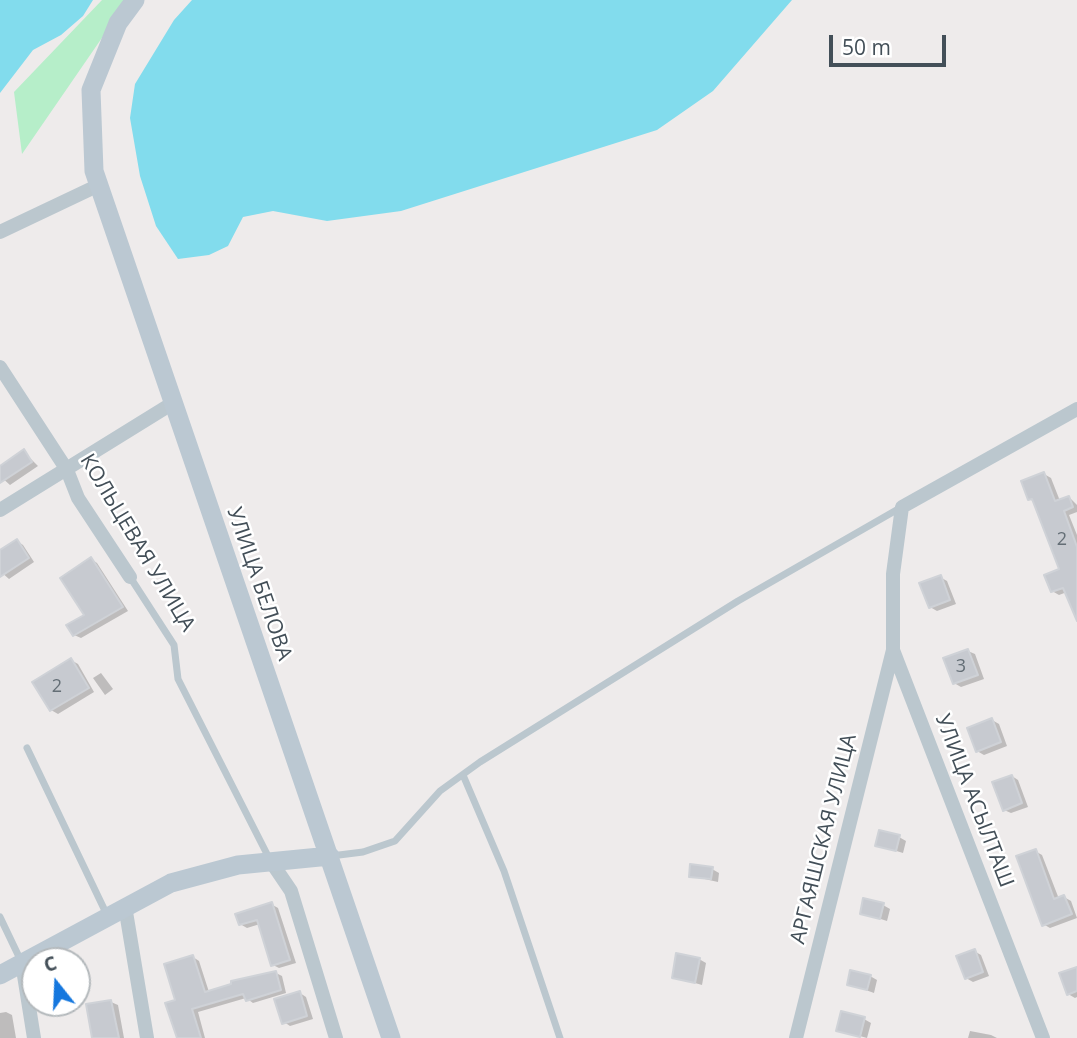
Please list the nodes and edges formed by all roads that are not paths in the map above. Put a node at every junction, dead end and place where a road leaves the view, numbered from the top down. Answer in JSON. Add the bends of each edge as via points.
{"nodes":[{"id":1,"x":135,"y":0,"type":"edge"},
{"id":2,"x":99,"y":185,"type":"junction"},
{"id":3,"x":0,"y":219,"type":"edge"},
{"id":4,"x":16,"y":226,"type":"junction"},
{"id":5,"x":0,"y":232,"type":"edge"},
{"id":6,"x":0,"y":367,"type":"edge"},
{"id":7,"x":173,"y":403,"type":"junction"},
{"id":8,"x":1075,"y":415,"type":"edge"},
{"id":9,"x":67,"y":470,"type":"junction"},
{"id":10,"x":902,"y":507,"type":"junction"},
{"id":11,"x":0,"y":510,"type":"edge"},
{"id":12,"x":130,"y":577,"type":"joint"},
{"id":13,"x":892,"y":650,"type":"junction"},
{"id":14,"x":27,"y":748,"type":"dead end"},
{"id":15,"x":463,"y":775,"type":"junction"},
{"id":16,"x":330,"y":856,"type":"junction"},
{"id":17,"x":272,"y":863,"type":"junction"},
{"id":18,"x":125,"y":906,"type":"junction"},
{"id":19,"x":107,"y":916,"type":"junction"},
{"id":20,"x":0,"y":917,"type":"edge"},
{"id":21,"x":51,"y":947,"type":"edge"},
{"id":22,"x":21,"y":961,"type":"edge"},
{"id":23,"x":21,"y":964,"type":"edge"},
{"id":24,"x":0,"y":975,"type":"edge"},
{"id":25,"x":31,"y":1017,"type":"edge"},
{"id":26,"x":34,"y":1038,"type":"edge"},
{"id":27,"x":147,"y":1038,"type":"edge"},
{"id":28,"x":336,"y":1038,"type":"edge"},
{"id":29,"x":391,"y":1038,"type":"edge"},
{"id":30,"x":560,"y":1038,"type":"edge"},
{"id":31,"x":796,"y":1038,"type":"edge"},
{"id":32,"x":1043,"y":1038,"type":"edge"}],
"edges":[{"from":1,"to":2,"type":"main road","name":"УЛИЦА БЕЛОВА","via":[[118,23],[91,90]]},
{"from":2,"to":4,"type":"street"},
{"from":2,"to":7,"type":"main road","name":"УЛИЦА БЕЛОВА"},
{"from":3,"to":4,"type":"street"},
{"from":4,"to":5,"type":"street"},
{"from":6,"to":9,"type":"street","name":"КОЛЬЦЕВАЯ УЛИЦА"},
{"from":7,"to":9,"type":"street"},
{"from":7,"to":16,"type":"main road","name":"УЛИЦА БЕЛОВА"},
{"from":8,"to":10,"type":"street"},
{"from":9,"to":11,"type":"street"},
{"from":9,"to":12,"type":"street","name":"КОЛЬЦЕВАЯ УЛИЦА","via":[[78,498]]},
{"from":10,"to":13,"type":"street","name":"УЛИЦА АСЫЛТАШ","via":[[892,574]]},
{"from":10,"to":15,"type":"lane","via":[[738,601]]},
{"from":12,"to":17,"type":"lane","name":"КОЛЬЦЕВАЯ УЛИЦА","via":[[174,645],[178,679]]},
{"from":13,"to":31,"type":"street","name":"АРГАЯШСКАЯ УЛИЦА"},
{"from":13,"to":32,"type":"street","name":"УЛИЦА АСЫЛТАШ"},
{"from":14,"to":19,"type":"lane"},
{"from":15,"to":16,"type":"lane","via":[[440,791],[395,841],[363,852]]},
{"from":15,"to":30,"type":"lane","via":[[504,871]]},
{"from":16,"to":17,"type":"main road"},
{"from":16,"to":29,"type":"main road","name":"УЛИЦА БЕЛОВА"},
{"from":17,"to":18,"type":"main road","via":[[238,865],[171,883]]},
{"from":17,"to":28,"type":"street","via":[[291,891]]},
{"from":18,"to":19,"type":"main road"},
{"from":18,"to":27,"type":"street"},
{"from":19,"to":21,"type":"main road"},
{"from":20,"to":22,"type":"lane"},
{"from":23,"to":24,"type":"main road"},
{"from":25,"to":26,"type":"street"}]}
